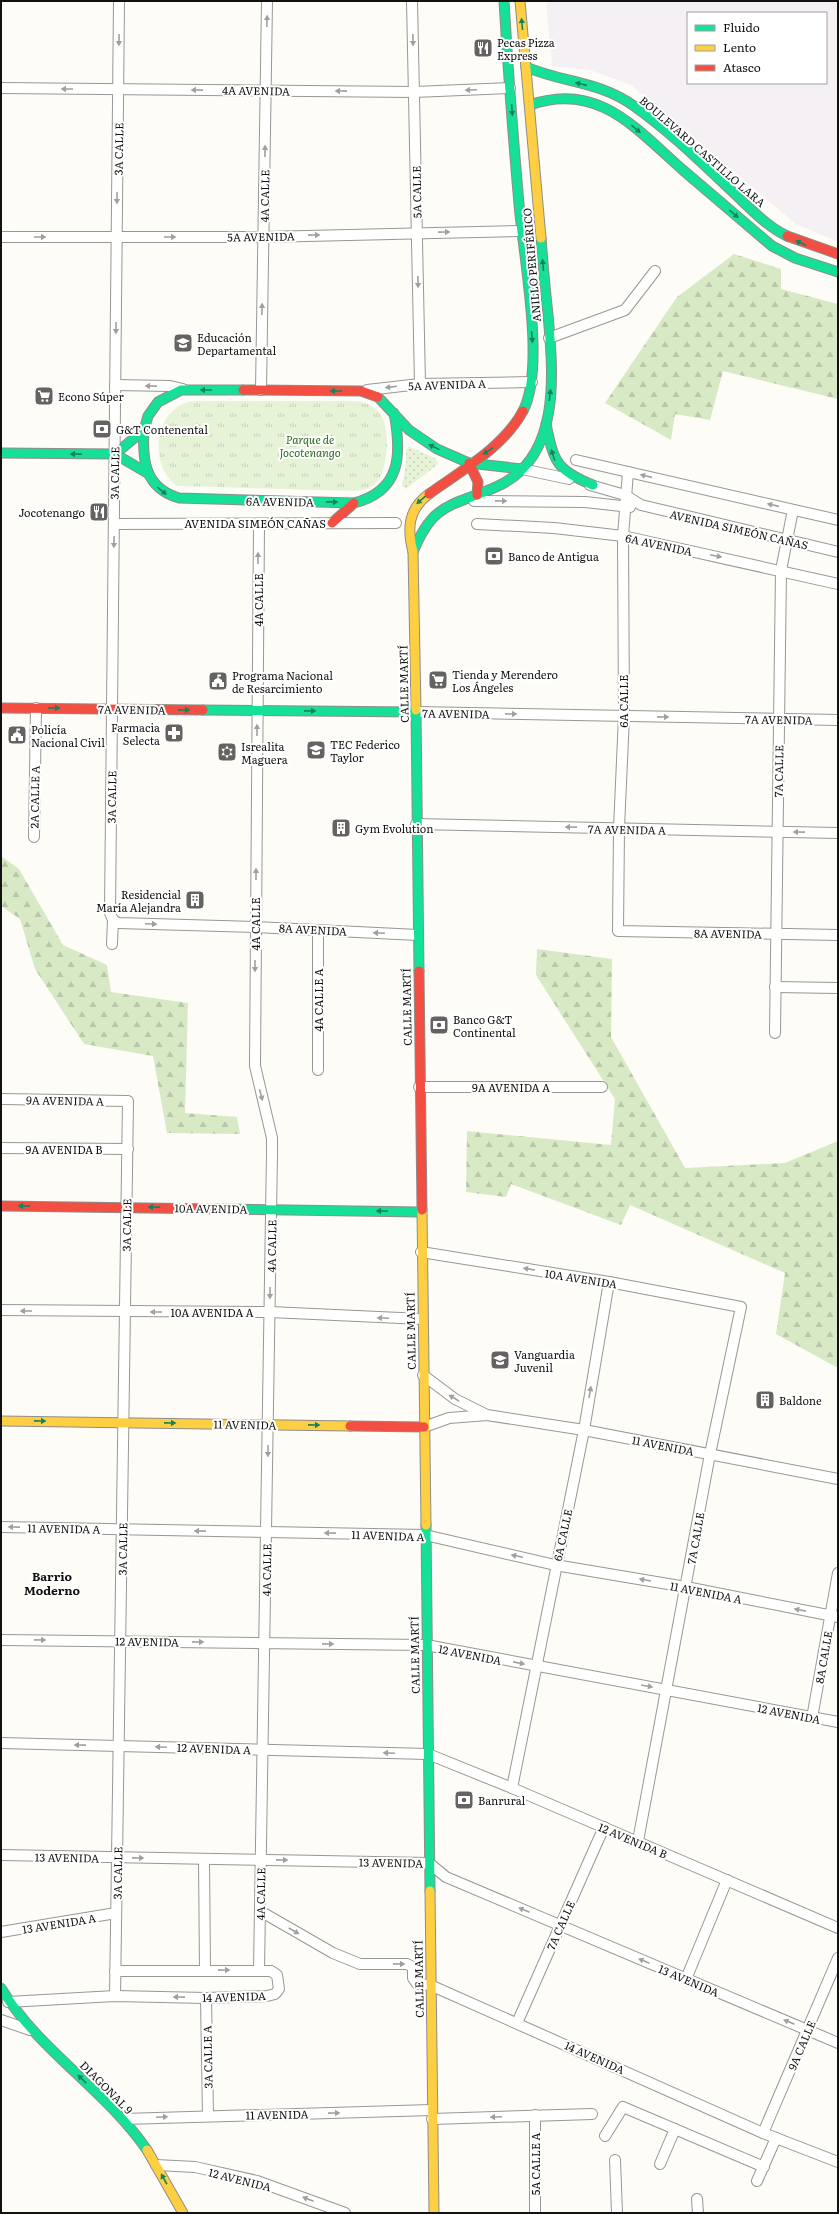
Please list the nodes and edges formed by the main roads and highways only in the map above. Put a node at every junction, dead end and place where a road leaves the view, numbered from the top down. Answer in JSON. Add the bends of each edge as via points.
{"nodes":[{"id":1,"x":504,"y":1,"type":"edge"},
{"id":2,"x":520,"y":1,"type":"edge"},
{"id":3,"x":526,"y":67,"type":"junction"},
{"id":4,"x":530,"y":105,"type":"junction"},
{"id":5,"x":783,"y":234,"type":"junction"},
{"id":6,"x":772,"y":246,"type":"junction"},
{"id":7,"x":838,"y":254,"type":"edge"},
{"id":8,"x":838,"y":272,"type":"edge"},
{"id":9,"x":394,"y":413,"type":"junction"},
{"id":10,"x":546,"y":421,"type":"junction"},
{"id":11,"x":144,"y":430,"type":"junction"},
{"id":12,"x":1,"y":453,"type":"edge"},
{"id":13,"x":114,"y":454,"type":"junction"},
{"id":14,"x":467,"y":465,"type":"junction"},
{"id":15,"x":522,"y":469,"type":"junction"},
{"id":16,"x":148,"y":474,"type":"junction"},
{"id":17,"x":451,"y":475,"type":"junction"},
{"id":18,"x":593,"y":486,"type":"road end"},
{"id":19,"x":477,"y":494,"type":"junction"},
{"id":20,"x":462,"y":500,"type":"junction"},
{"id":21,"x":354,"y":503,"type":"junction"},
{"id":22,"x":332,"y":523,"type":"road end"},
{"id":23,"x":413,"y":552,"type":"junction"},
{"id":24,"x":1,"y":708,"type":"edge"},
{"id":25,"x":416,"y":712,"type":"junction"},
{"id":26,"x":1,"y":1206,"type":"edge"},
{"id":27,"x":421,"y":1212,"type":"junction"},
{"id":28,"x":1,"y":1421,"type":"edge"},
{"id":29,"x":424,"y":1426,"type":"junction"},
{"id":30,"x":1,"y":1988,"type":"edge"},
{"id":31,"x":183,"y":2213,"type":"edge"},
{"id":32,"x":434,"y":2213,"type":"edge"}],
"edges":[{"from":1,"to":14,"type":"main road","name":"ANILLO PERIFÉRICO","one_way":true,"via":[[532,342],[532,382],[526,406],[511,431],[498,444]]},
{"from":3,"to":2,"type":"main road","name":"ANILLO PERIFÉRICO","one_way":true},
{"from":3,"to":4,"type":"main road","name":"ANILLO PERIFÉRICO"},
{"from":5,"to":3,"type":"main road","name":"BOULEVARD CASTILLO LARA","one_way":true,"via":[[752,210],[639,110],[618,95],[608,90],[547,76]]},
{"from":4,"to":6,"type":"main road","one_way":true,"via":[[543,99],[558,97],[584,101],[611,110],[645,136]]},
{"from":10,"to":4,"type":"main road","name":"ANILLO PERIFÉRICO","one_way":true,"via":[[552,375]]},
{"from":5,"to":6,"type":"main road"},
{"from":7,"to":5,"type":"main road","name":"BOULEVARD CASTILLO LARA","one_way":true,"via":[[806,246]]},
{"from":6,"to":8,"type":"main road","via":[[795,258]]},
{"from":9,"to":11,"type":"main road","name":"6A AVENIDA","one_way":true,"via":[[379,397],[361,391],[187,390],[172,394],[158,402],[148,416]]},
{"from":14,"to":9,"type":"main road","name":"6A AVENIDA","one_way":true,"via":[[427,444],[409,430]]},
{"from":9,"to":21,"type":"main road","name":"6A AVENIDA","via":[[398,451],[392,479],[376,497]]},
{"from":10,"to":15,"type":"main road","name":"ANILLO PERIFÉRICO","via":[[537,448]]},
{"from":18,"to":10,"type":"main road","one_way":true,"via":[[564,473],[556,462]]},
{"from":11,"to":13,"type":"main road"},
{"from":11,"to":16,"type":"main road","name":"6A AVENIDA","via":[[143,450]]},
{"from":13,"to":12,"type":"main road","one_way":true},
{"from":13,"to":16,"type":"main road"},
{"from":14,"to":15,"type":"main road","name":"6A AVENIDA"},
{"from":14,"to":17,"type":"main road","name":"CALLE MARTÍ"},
{"from":14,"to":19,"type":"main road","via":[[478,482]]},
{"from":15,"to":19,"type":"main road","name":"ANILLO PERIFÉRICO","via":[[504,483]]},
{"from":16,"to":21,"type":"main road","name":"6A AVENIDA","one_way":true,"via":[[164,494],[179,498]]},
{"from":17,"to":20,"type":"main road","via":[[448,484],[451,494]]},
{"from":17,"to":23,"type":"main road","name":"CALLE MARTÍ","one_way":true,"via":[[412,511],[408,536]]},
{"from":19,"to":20,"type":"main road","name":"CALLE MARTÍ"},
{"from":20,"to":23,"type":"main road","name":"CALLE MARTÍ","via":[[434,516],[425,526]]},
{"from":21,"to":22,"type":"main road"},
{"from":23,"to":25,"type":"main road","name":"CALLE MARTÍ"},
{"from":24,"to":25,"type":"main road","name":"7A AVENIDA","one_way":true},
{"from":25,"to":27,"type":"main road","name":"CALLE MARTÍ"},
{"from":27,"to":26,"type":"main road","name":"10A AVENIDA","one_way":true},
{"from":27,"to":29,"type":"main road","name":"CALLE MARTÍ"},
{"from":28,"to":29,"type":"main road","name":"11 AVENIDA","one_way":true},
{"from":29,"to":32,"type":"main road","name":"CALLE MARTÍ"},
{"from":31,"to":30,"type":"main road","name":"DIAGONAL 9","one_way":true,"via":[[156,2164],[123,2118],[33,2031],[8,2002]]}]}
